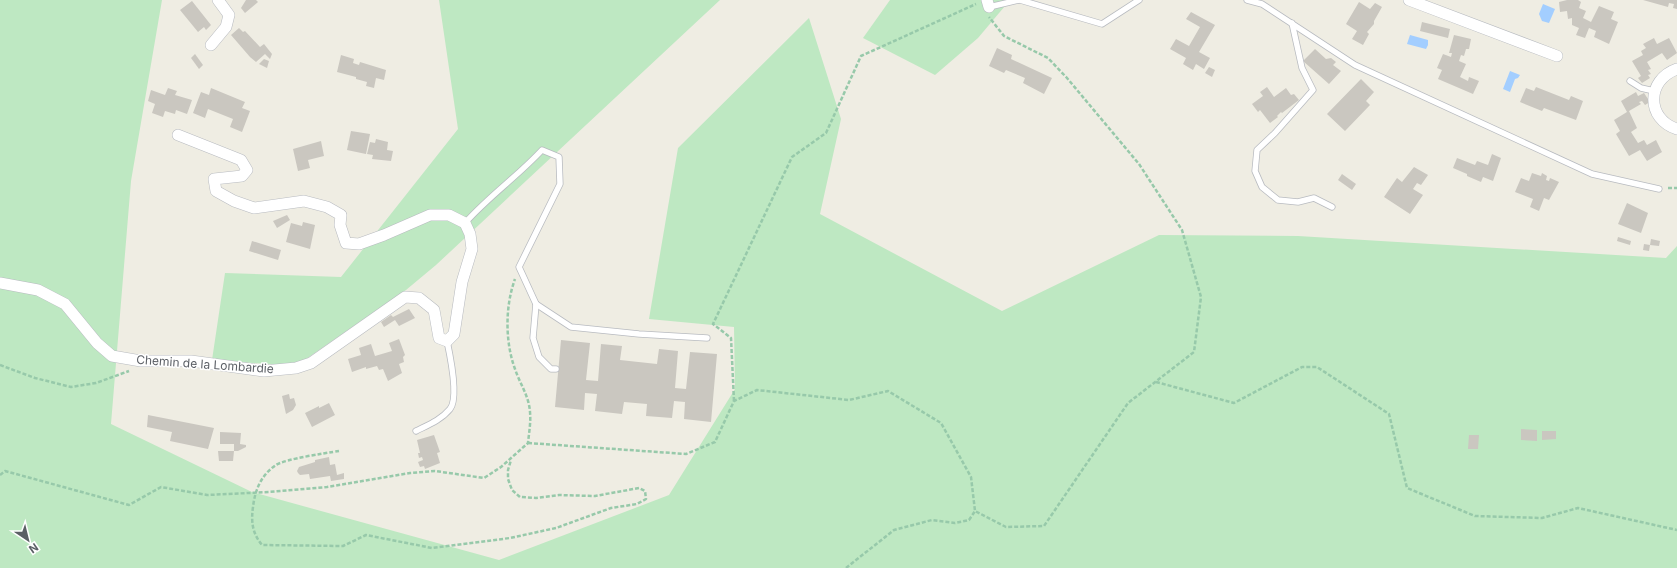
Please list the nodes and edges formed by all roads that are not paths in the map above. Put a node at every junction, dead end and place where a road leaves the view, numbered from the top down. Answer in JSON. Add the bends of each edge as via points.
{"nodes":[{"id":1,"x":218,"y":0,"type":"edge"},
{"id":2,"x":1020,"y":0,"type":"edge"},
{"id":3,"x":1139,"y":0,"type":"edge"},
{"id":4,"x":1247,"y":0,"type":"edge"},
{"id":5,"x":1409,"y":0,"type":"edge"},
{"id":6,"x":985,"y":2,"type":"edge"},
{"id":7,"x":1292,"y":23,"type":"junction"},
{"id":8,"x":211,"y":45,"type":"dead end"},
{"id":9,"x":1557,"y":56,"type":"dead end"},
{"id":10,"x":1677,"y":69,"type":"edge"},
{"id":11,"x":1630,"y":81,"type":"dead end"},
{"id":12,"x":1654,"y":91,"type":"junction"},
{"id":13,"x":1677,"y":129,"type":"edge"},
{"id":14,"x":178,"y":135,"type":"dead end"},
{"id":15,"x":1659,"y":189,"type":"dead end"},
{"id":16,"x":1332,"y":207,"type":"dead end"},
{"id":17,"x":465,"y":222,"type":"junction"},
{"id":18,"x":0,"y":282,"type":"edge"},
{"id":19,"x":536,"y":304,"type":"junction"},
{"id":20,"x":707,"y":338,"type":"dead end"},
{"id":21,"x":447,"y":341,"type":"junction"},
{"id":22,"x":556,"y":369,"type":"dead end"},
{"id":23,"x":416,"y":431,"type":"dead end"}],
"edges":[{"from":1,"to":8,"type":"street","via":[[229,15],[226,27]]},
{"from":2,"to":3,"type":"lane","via":[[1102,24]]},
{"from":2,"to":6,"type":"lane"},
{"from":4,"to":7,"type":"lane","via":[[1262,4]]},
{"from":5,"to":9,"type":"street"},
{"from":7,"to":15,"type":"lane","via":[[1355,65],[1592,174]]},
{"from":7,"to":16,"type":"lane","via":[[1302,68],[1313,90],[1257,150],[1255,171],[1262,187],[1278,200],[1298,202],[1314,198]]},
{"from":10,"to":12,"type":"street","via":[[1663,76]]},
{"from":11,"to":12,"type":"lane","via":[[1641,88]]},
{"from":12,"to":13,"type":"street","via":[[1655,105],[1660,118],[1664,124]]},
{"from":14,"to":17,"type":"street","via":[[241,160],[246,170],[242,176],[214,179],[216,191],[254,208],[304,201],[327,207],[341,215],[340,225],[346,243],[359,244],[430,215],[449,215]]},
{"from":17,"to":19,"type":"lane","via":[[542,150],[559,157],[560,184],[519,267]]},
{"from":17,"to":21,"type":"street","via":[[472,249],[462,282],[454,334]]},
{"from":18,"to":21,"type":"street","name":"Chemin de la Lombardie","via":[[38,290],[65,304],[97,343],[112,356],[141,361],[191,361],[264,371],[296,368],[316,360],[405,296],[419,298],[434,310],[439,338]]},
{"from":19,"to":20,"type":"lane","via":[[571,327]]},
{"from":19,"to":22,"type":"lane","via":[[533,338],[539,357],[551,369]]},
{"from":21,"to":23,"type":"lane","via":[[454,388],[452,408]]}]}
